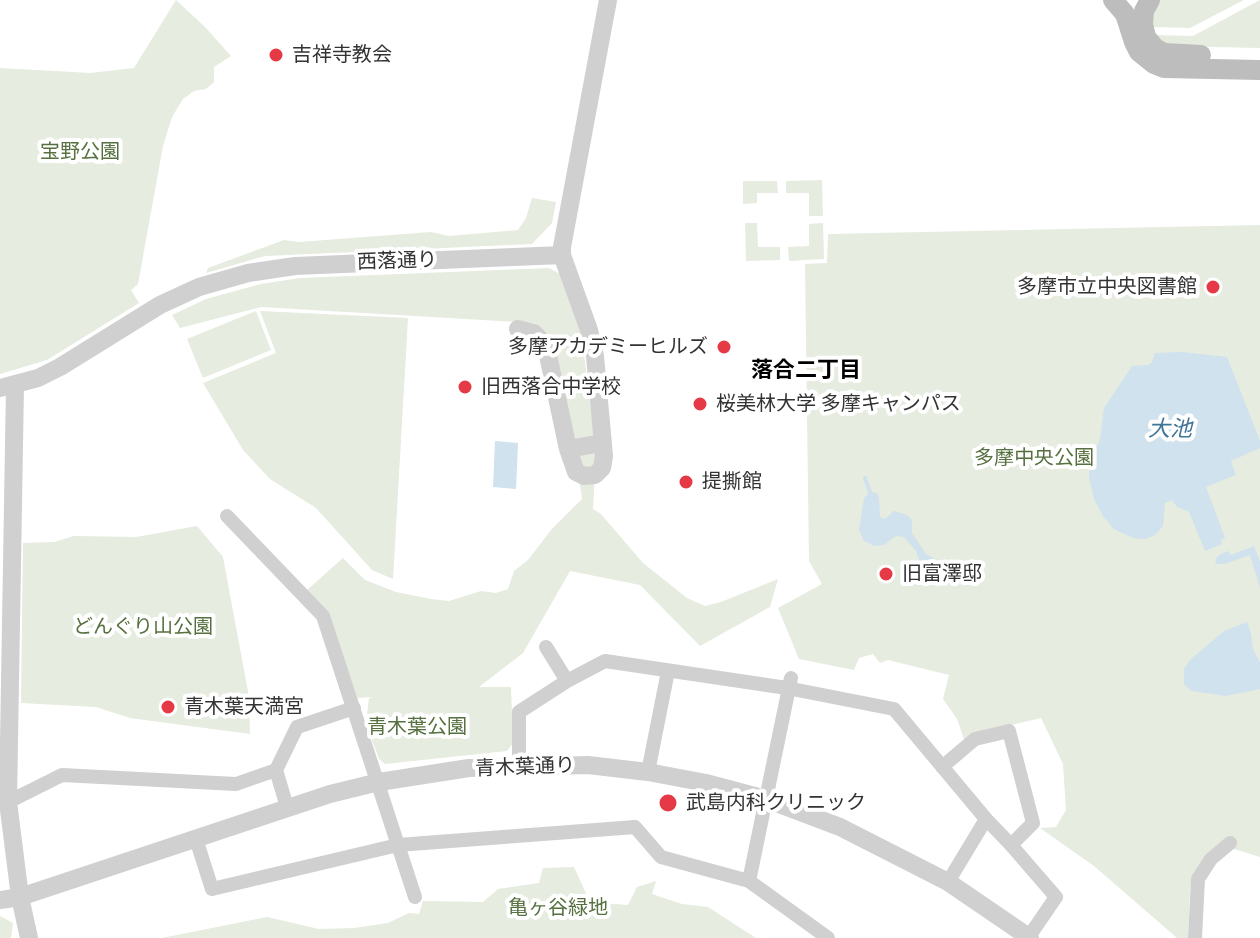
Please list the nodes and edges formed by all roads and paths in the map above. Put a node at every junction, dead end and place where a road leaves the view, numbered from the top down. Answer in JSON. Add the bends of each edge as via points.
{"nodes":[{"id":1,"x":608,"y":0,"type":"edge"},
{"id":2,"x":1113,"y":0,"type":"edge"},
{"id":3,"x":1150,"y":0,"type":"edge"},
{"id":4,"x":1260,"y":56,"type":"edge"},
{"id":5,"x":1260,"y":70,"type":"edge"},
{"id":6,"x":562,"y":255,"type":"junction"},
{"id":7,"x":518,"y":329,"type":"dead end"},
{"id":8,"x":8,"y":386,"type":"edge"},
{"id":9,"x":602,"y":443,"type":"junction"},
{"id":10,"x":568,"y":449,"type":"junction"},
{"id":11,"x":227,"y":516,"type":"dead end"},
{"id":12,"x":546,"y":647,"type":"dead end"},
{"id":13,"x":668,"y":671,"type":"junction"},
{"id":14,"x":567,"y":681,"type":"junction"},
{"id":15,"x":789,"y":683,"type":"junction"},
{"id":16,"x":354,"y":708,"type":"junction"},
{"id":17,"x":519,"y":765,"type":"junction"},
{"id":18,"x":942,"y":767,"type":"junction"},
{"id":19,"x":276,"y":770,"type":"junction"},
{"id":20,"x":648,"y":772,"type":"junction"},
{"id":21,"x":379,"y":782,"type":"junction"},
{"id":22,"x":766,"y":799,"type":"junction"},
{"id":23,"x":8,"y":802,"type":"junction"},
{"id":24,"x":287,"y":807,"type":"junction"},
{"id":25,"x":986,"y":819,"type":"junction"},
{"id":26,"x":196,"y":839,"type":"junction"},
{"id":27,"x":1230,"y":843,"type":"dead end"},
{"id":28,"x":398,"y":845,"type":"junction"},
{"id":29,"x":1011,"y":845,"type":"junction"},
{"id":30,"x":749,"y":881,"type":"junction"},
{"id":31,"x":948,"y":882,"type":"junction"},
{"id":32,"x":20,"y":897,"type":"junction"},
{"id":33,"x":415,"y":897,"type":"dead end"},
{"id":34,"x":0,"y":900,"type":"edge"},
{"id":35,"x":29,"y":938,"type":"edge"},
{"id":36,"x":828,"y":938,"type":"edge"},
{"id":37,"x":1029,"y":938,"type":"edge"},
{"id":38,"x":1195,"y":938,"type":"edge"}],
"edges":[{"from":1,"to":6,"type":"street"},
{"from":2,"to":5,"type":"main road","via":[[1125,14],[1139,52],[1154,64]]},
{"from":3,"to":4,"type":"main road","via":[[1144,11],[1146,37],[1164,53]]},
{"from":6,"to":8,"type":"street","name":"西落通り","via":[[295,266],[248,273],[160,305],[60,367]]},
{"from":6,"to":9,"type":"street","via":[[595,356]]},
{"from":7,"to":10,"type":"street","via":[[534,333],[546,346]]},
{"from":8,"to":23,"type":"street"},
{"from":9,"to":10,"type":"street"},
{"from":9,"to":10,"type":"street","via":[[602,468],[590,477],[576,472]]},
{"from":11,"to":16,"type":"street","via":[[323,616]]},
{"from":12,"to":14,"type":"street"},
{"from":13,"to":14,"type":"street","via":[[605,661]]},
{"from":13,"to":15,"type":"street"},
{"from":13,"to":20,"type":"street"},
{"from":14,"to":17,"type":"street","via":[[519,712]]},
{"from":15,"to":18,"type":"street","via":[[894,709]]},
{"from":15,"to":22,"type":"street"},
{"from":16,"to":19,"type":"street","via":[[297,727]]},
{"from":16,"to":21,"type":"street"},
{"from":17,"to":20,"type":"street","name":"青木葉通り"},
{"from":17,"to":21,"type":"street","name":"青木葉通り"},
{"from":18,"to":25,"type":"street"},
{"from":18,"to":29,"type":"street","via":[[975,739],[1009,731],[1033,823]]},
{"from":19,"to":23,"type":"street","via":[[236,784],[62,775]]},
{"from":19,"to":24,"type":"street"},
{"from":20,"to":22,"type":"street","name":"青木葉通り"},
{"from":21,"to":24,"type":"street","name":"青木葉通り"},
{"from":21,"to":28,"type":"street"},
{"from":22,"to":30,"type":"street"},
{"from":22,"to":31,"type":"street","name":"青木葉通り","via":[[840,827]]},
{"from":23,"to":32,"type":"street"},
{"from":24,"to":26,"type":"street","name":"青木葉通り"},
{"from":25,"to":29,"type":"street"},
{"from":25,"to":31,"type":"street"},
{"from":26,"to":28,"type":"street","via":[[212,889]]},
{"from":26,"to":32,"type":"street","name":"青木葉通り"},
{"from":27,"to":38,"type":"street","via":[[1198,879]]},
{"from":28,"to":30,"type":"street","via":[[635,827],[661,857]]},
{"from":28,"to":33,"type":"street"},
{"from":29,"to":37,"type":"street","via":[[1056,897]]},
{"from":30,"to":36,"type":"street"},
{"from":31,"to":37,"type":"street","name":"青木葉通り"},
{"from":32,"to":34,"type":"street","name":"青木葉通り"},
{"from":32,"to":35,"type":"street"}]}
